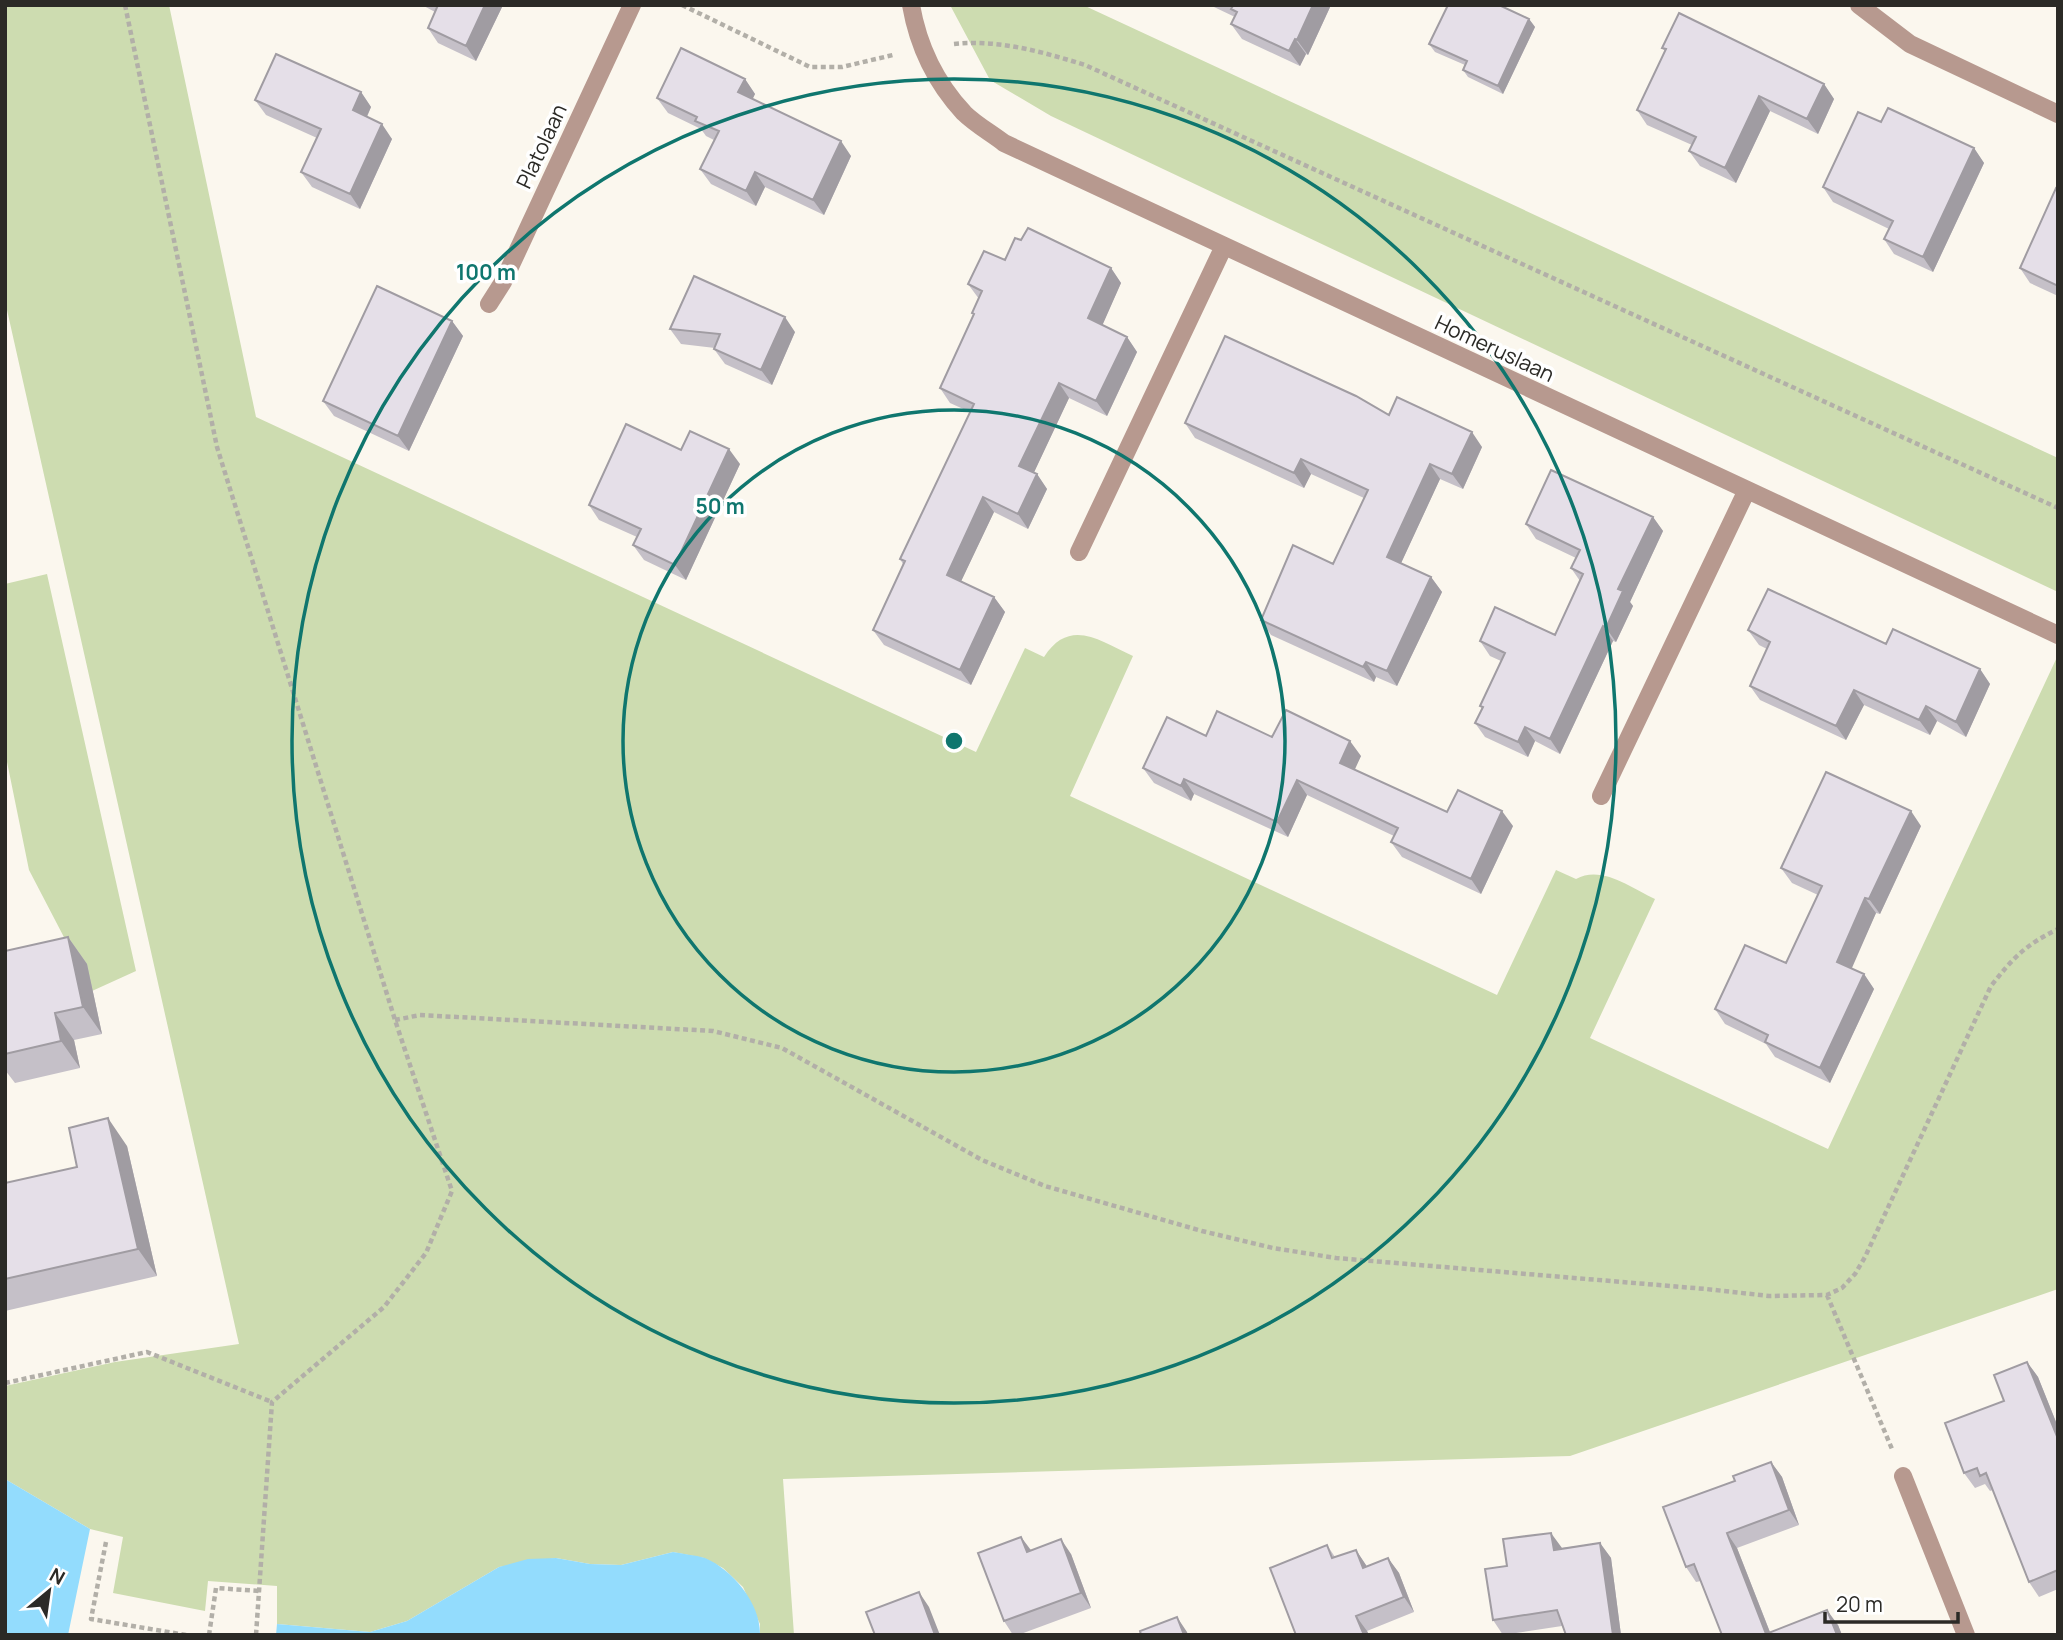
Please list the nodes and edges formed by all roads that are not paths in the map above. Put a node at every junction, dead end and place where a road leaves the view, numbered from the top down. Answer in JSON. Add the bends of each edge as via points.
{"nodes":[{"id":1,"x":632,"y":5,"type":"edge"},
{"id":2,"x":911,"y":5,"type":"edge"},
{"id":3,"x":1858,"y":5,"type":"edge"},
{"id":4,"x":2058,"y":114,"type":"edge"},
{"id":5,"x":1224,"y":246,"type":"junction"},
{"id":6,"x":489,"y":304,"type":"dead end"},
{"id":7,"x":1747,"y":490,"type":"junction"},
{"id":8,"x":1079,"y":552,"type":"dead end"},
{"id":9,"x":2058,"y":635,"type":"edge"},
{"id":10,"x":1601,"y":796,"type":"dead end"},
{"id":11,"x":1903,"y":1476,"type":"road end"},
{"id":12,"x":1966,"y":1635,"type":"edge"}],
"edges":[{"from":1,"to":6,"type":"street","name":"Platolaan"},
{"from":2,"to":5,"type":"street","name":"Homeruslaan","via":[[922,48],[965,114],[1004,143]]},
{"from":3,"to":4,"type":"street","via":[[1910,44]]},
{"from":5,"to":7,"type":"street","name":"Homeruslaan"},
{"from":5,"to":8,"type":"street"},
{"from":7,"to":9,"type":"street","name":"Homeruslaan"},
{"from":7,"to":10,"type":"street"},
{"from":11,"to":12,"type":"street"}]}
